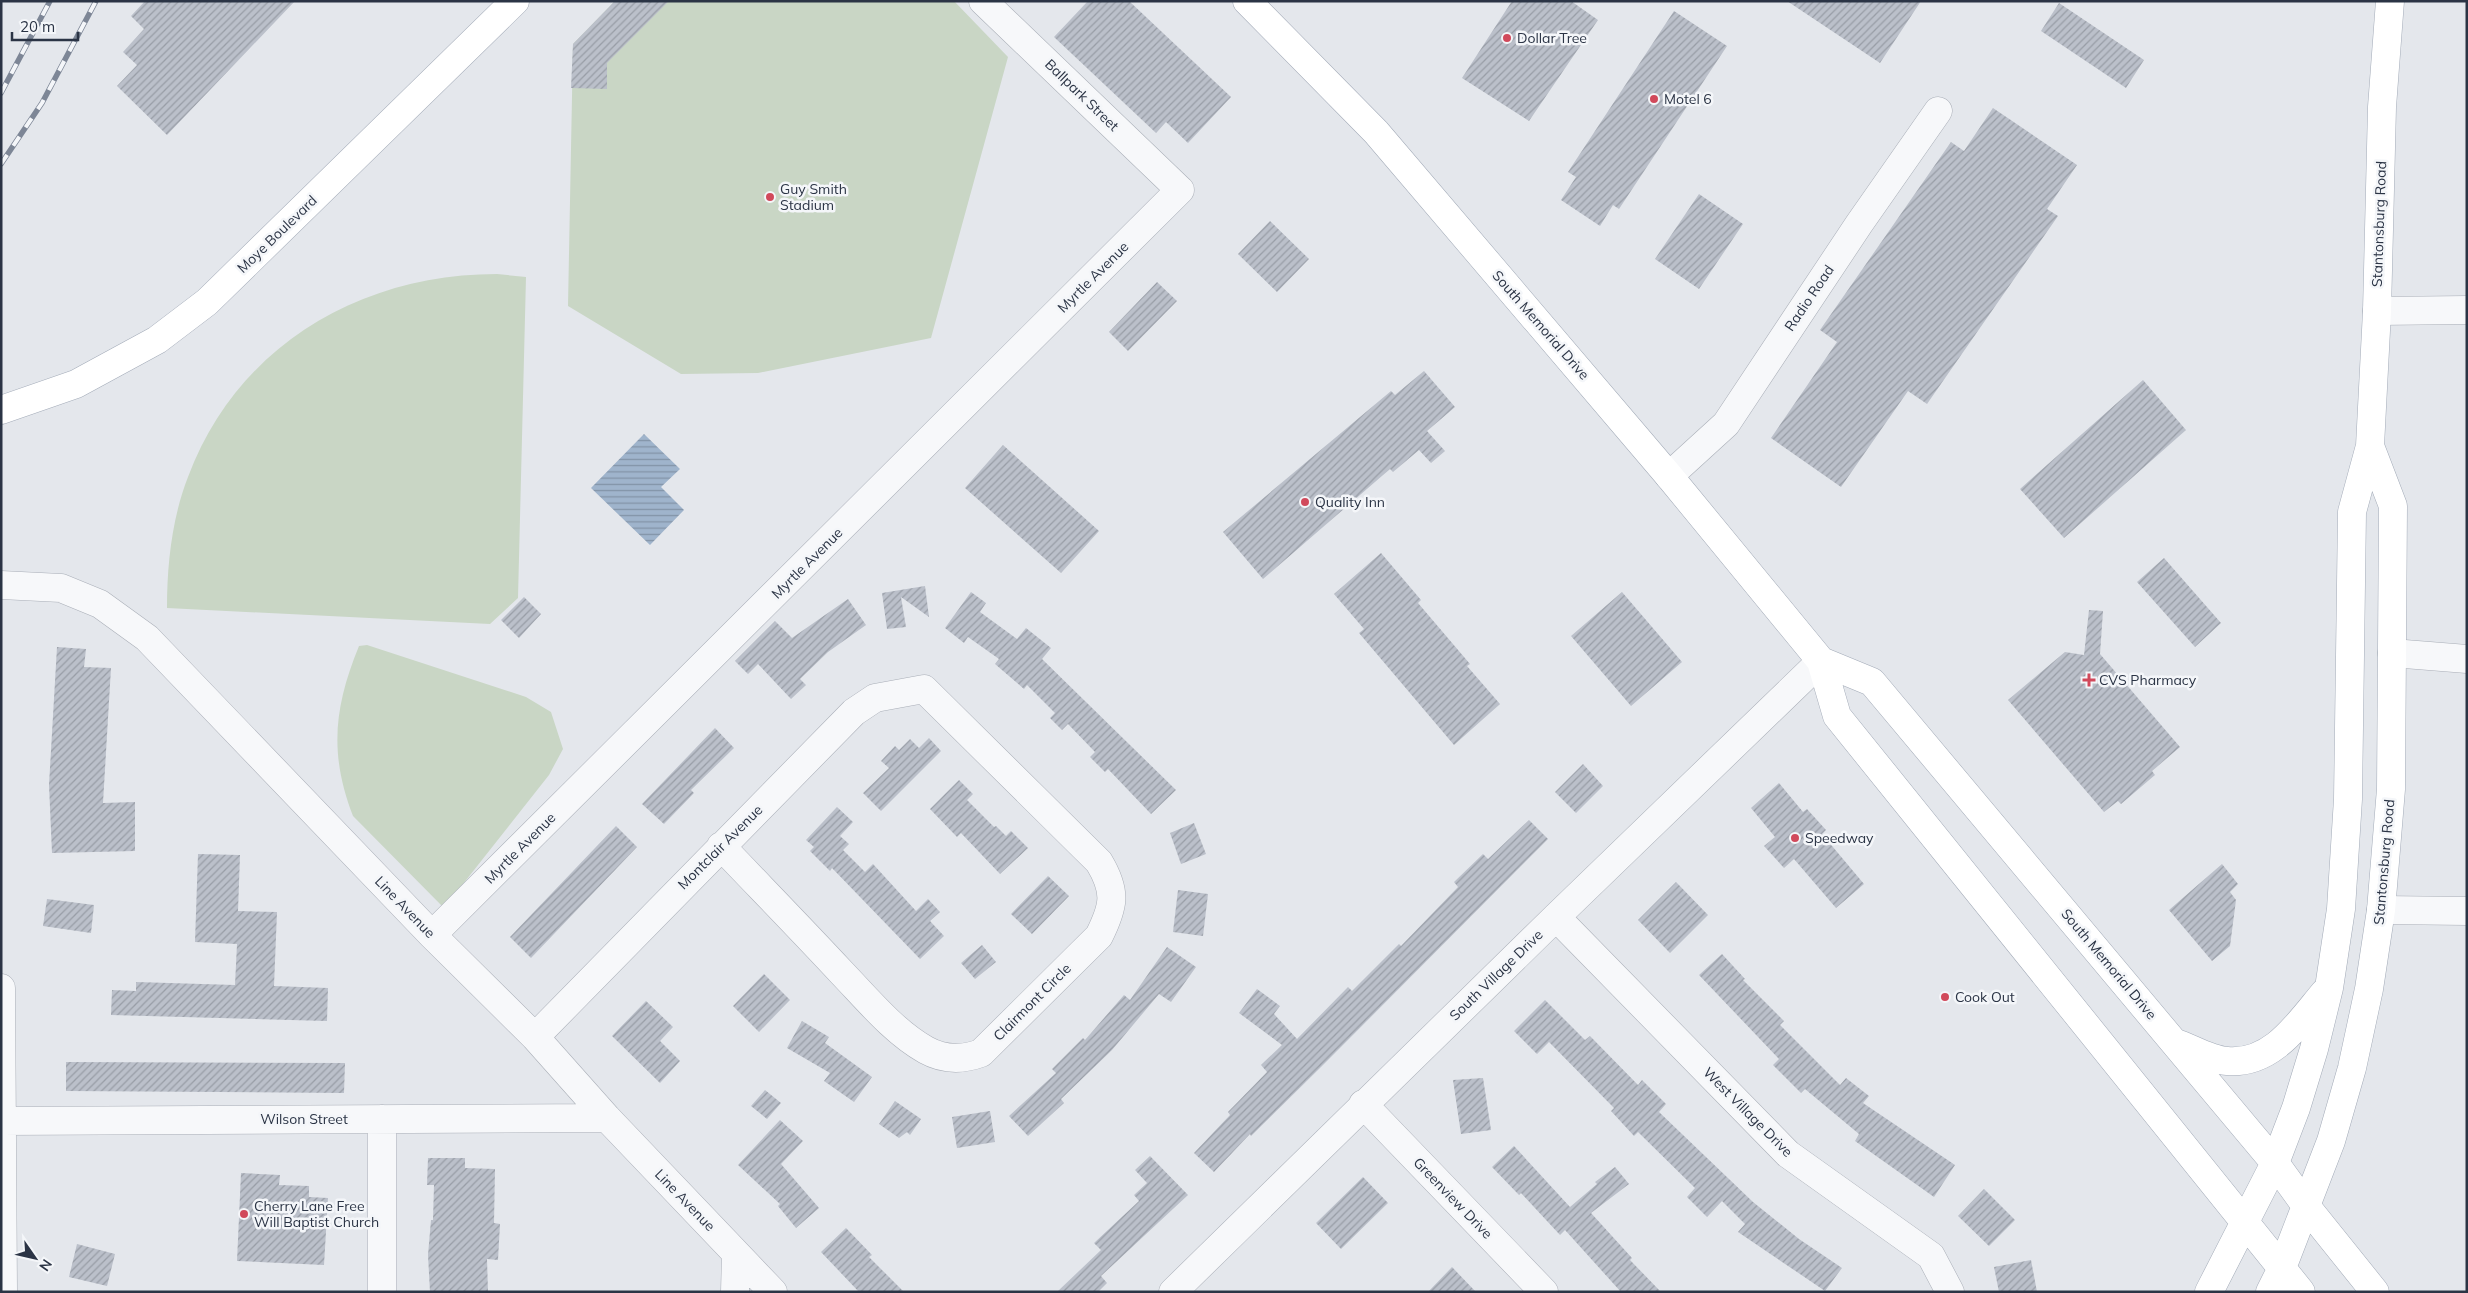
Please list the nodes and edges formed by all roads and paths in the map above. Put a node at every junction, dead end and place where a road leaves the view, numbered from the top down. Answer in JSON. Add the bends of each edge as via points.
{"nodes":[{"id":1,"x":515,"y":1,"type":"edge"},
{"id":2,"x":983,"y":1,"type":"edge"},
{"id":3,"x":1247,"y":1,"type":"edge"},
{"id":4,"x":2390,"y":1,"type":"edge"},
{"id":5,"x":1938,"y":111,"type":"dead end"},
{"id":6,"x":1180,"y":190,"type":"joint"},
{"id":7,"x":2467,"y":310,"type":"edge"},
{"id":8,"x":2376,"y":311,"type":"junction"},
{"id":9,"x":1,"y":410,"type":"edge"},
{"id":10,"x":2370,"y":446,"type":"junction"},
{"id":11,"x":1669,"y":476,"type":"junction"},
{"id":12,"x":1,"y":585,"type":"edge"},
{"id":13,"x":2392,"y":653,"type":"junction"},
{"id":14,"x":2467,"y":659,"type":"edge"},
{"id":15,"x":1821,"y":662,"type":"junction"},
{"id":16,"x":924,"y":689,"type":"joint"},
{"id":17,"x":721,"y":846,"type":"junction"},
{"id":18,"x":2381,"y":910,"type":"junction"},
{"id":19,"x":2467,"y":911,"type":"edge"},
{"id":20,"x":1556,"y":917,"type":"junction"},
{"id":21,"x":432,"y":935,"type":"junction"},
{"id":22,"x":1,"y":988,"type":"edge"},
{"id":23,"x":2329,"y":988,"type":"junction"},
{"id":24,"x":535,"y":1037,"type":"junction"},
{"id":25,"x":2175,"y":1042,"type":"junction"},
{"id":26,"x":1363,"y":1104,"type":"junction"},
{"id":27,"x":607,"y":1118,"type":"junction"},
{"id":28,"x":382,"y":1119,"type":"junction"},
{"id":29,"x":2,"y":1121,"type":"edge"},
{"id":30,"x":2275,"y":1162,"type":"junction"},
{"id":31,"x":2306,"y":1206,"type":"junction"},
{"id":32,"x":2244,"y":1222,"type":"junction"},
{"id":33,"x":736,"y":1254,"type":"junction"},
{"id":34,"x":2282,"y":1268,"type":"junction"},
{"id":35,"x":3,"y":1292,"type":"edge"},
{"id":36,"x":382,"y":1292,"type":"edge"},
{"id":37,"x":735,"y":1292,"type":"edge"},
{"id":38,"x":773,"y":1292,"type":"edge"},
{"id":39,"x":1173,"y":1292,"type":"edge"},
{"id":40,"x":1544,"y":1292,"type":"edge"},
{"id":41,"x":1950,"y":1292,"type":"edge"},
{"id":42,"x":2209,"y":1292,"type":"edge"},
{"id":43,"x":2270,"y":1292,"type":"edge"},
{"id":44,"x":2301,"y":1292,"type":"edge"},
{"id":45,"x":2375,"y":1292,"type":"edge"}],
"edges":[{"from":1,"to":9,"type":"main road","name":"Moye Boulevard","via":[[207,302],[157,340],[76,384]]},
{"from":2,"to":6,"type":"street","name":"Ballpark Street"},
{"from":3,"to":11,"type":"main road","name":"South Memorial Drive","via":[[1376,132]]},
{"from":4,"to":8,"type":"main road","name":"Stantonsburg Road","via":[[2382,107]]},
{"from":5,"to":11,"type":"street","name":"Radio Road","via":[[1726,424]]},
{"from":6,"to":21,"type":"street","name":"Myrtle Avenue"},
{"from":7,"to":8,"type":"street"},
{"from":8,"to":10,"type":"main road","name":"Stantonsburg Road"},
{"from":10,"to":13,"type":"main road","name":"Stantonsburg Road","via":[[2393,506]]},
{"from":10,"to":23,"type":"main road","name":"Stantonsburg Road","via":[[2352,512],[2348,798],[2341,909]]},
{"from":11,"to":15,"type":"main road","name":"South Memorial Drive"},
{"from":12,"to":21,"type":"street","name":"Line Avenue","via":[[61,588],[100,604],[147,638]]},
{"from":13,"to":14,"type":"street"},
{"from":13,"to":18,"type":"main road","name":"Stantonsburg Road","via":[[2391,789]]},
{"from":15,"to":20,"type":"street","name":"South Village Drive"},
{"from":15,"to":25,"type":"main road","name":"South Memorial Drive","via":[[1872,682]]},
{"from":15,"to":32,"type":"main road","name":"South Memorial Drive","via":[[1837,716]]},
{"from":16,"to":17,"type":"street","name":"Montclair Avenue","via":[[876,698],[854,712]]},
{"from":16,"to":17,"type":"street","name":"Clairmont Circle","via":[[1099,862],[1108,876],[1113,894],[1109,916],[1099,936],[980,1053],[965,1059],[926,1051],[867,999]]},
{"from":17,"to":24,"type":"street","name":"Montclair Avenue"},
{"from":18,"to":19,"type":"street"},
{"from":18,"to":31,"type":"main road","name":"Stantonsburg Road","via":[[2352,1068],[2331,1141]]},
{"from":20,"to":26,"type":"street","name":"South Village Drive"},
{"from":20,"to":41,"type":"street","name":"West Village Drive","via":[[1788,1154],[1931,1256]]},
{"from":21,"to":24,"type":"street","name":"Line Avenue"},
{"from":22,"to":29,"type":"street"},
{"from":23,"to":25,"type":"main road","via":[[2287,1038],[2267,1053],[2250,1060],[2225,1062]]},
{"from":23,"to":30,"type":"main road","name":"Stantonsburg Road","via":[[2296,1108]]},
{"from":24,"to":27,"type":"street","name":"Line Avenue"},
{"from":25,"to":30,"type":"main road","name":"South Memorial Drive"},
{"from":26,"to":39,"type":"street","name":"South Village Drive"},
{"from":26,"to":40,"type":"street","name":"Greenview Drive"},
{"from":27,"to":28,"type":"street","name":"Wilson Street"},
{"from":27,"to":33,"type":"street","name":"Line Avenue"},
{"from":28,"to":29,"type":"street","name":"Wilson Street"},
{"from":28,"to":36,"type":"street"},
{"from":29,"to":35,"type":"street"},
{"from":30,"to":31,"type":"main road","name":"South Memorial Drive"},
{"from":30,"to":32,"type":"main road","name":"Stantonsburg Road"},
{"from":31,"to":34,"type":"main road","name":"Stantonsburg Road"},
{"from":31,"to":45,"type":"main road","name":"South Memorial Drive"},
{"from":32,"to":34,"type":"main road","name":"South Memorial Drive"},
{"from":32,"to":42,"type":"main road","name":"Stantonsburg Road"},
{"from":33,"to":37,"type":"street"},
{"from":33,"to":38,"type":"street","name":"Line Avenue"},
{"from":34,"to":43,"type":"main road","name":"Stantonsburg Road"},
{"from":34,"to":44,"type":"main road","name":"South Memorial Drive"}]}
